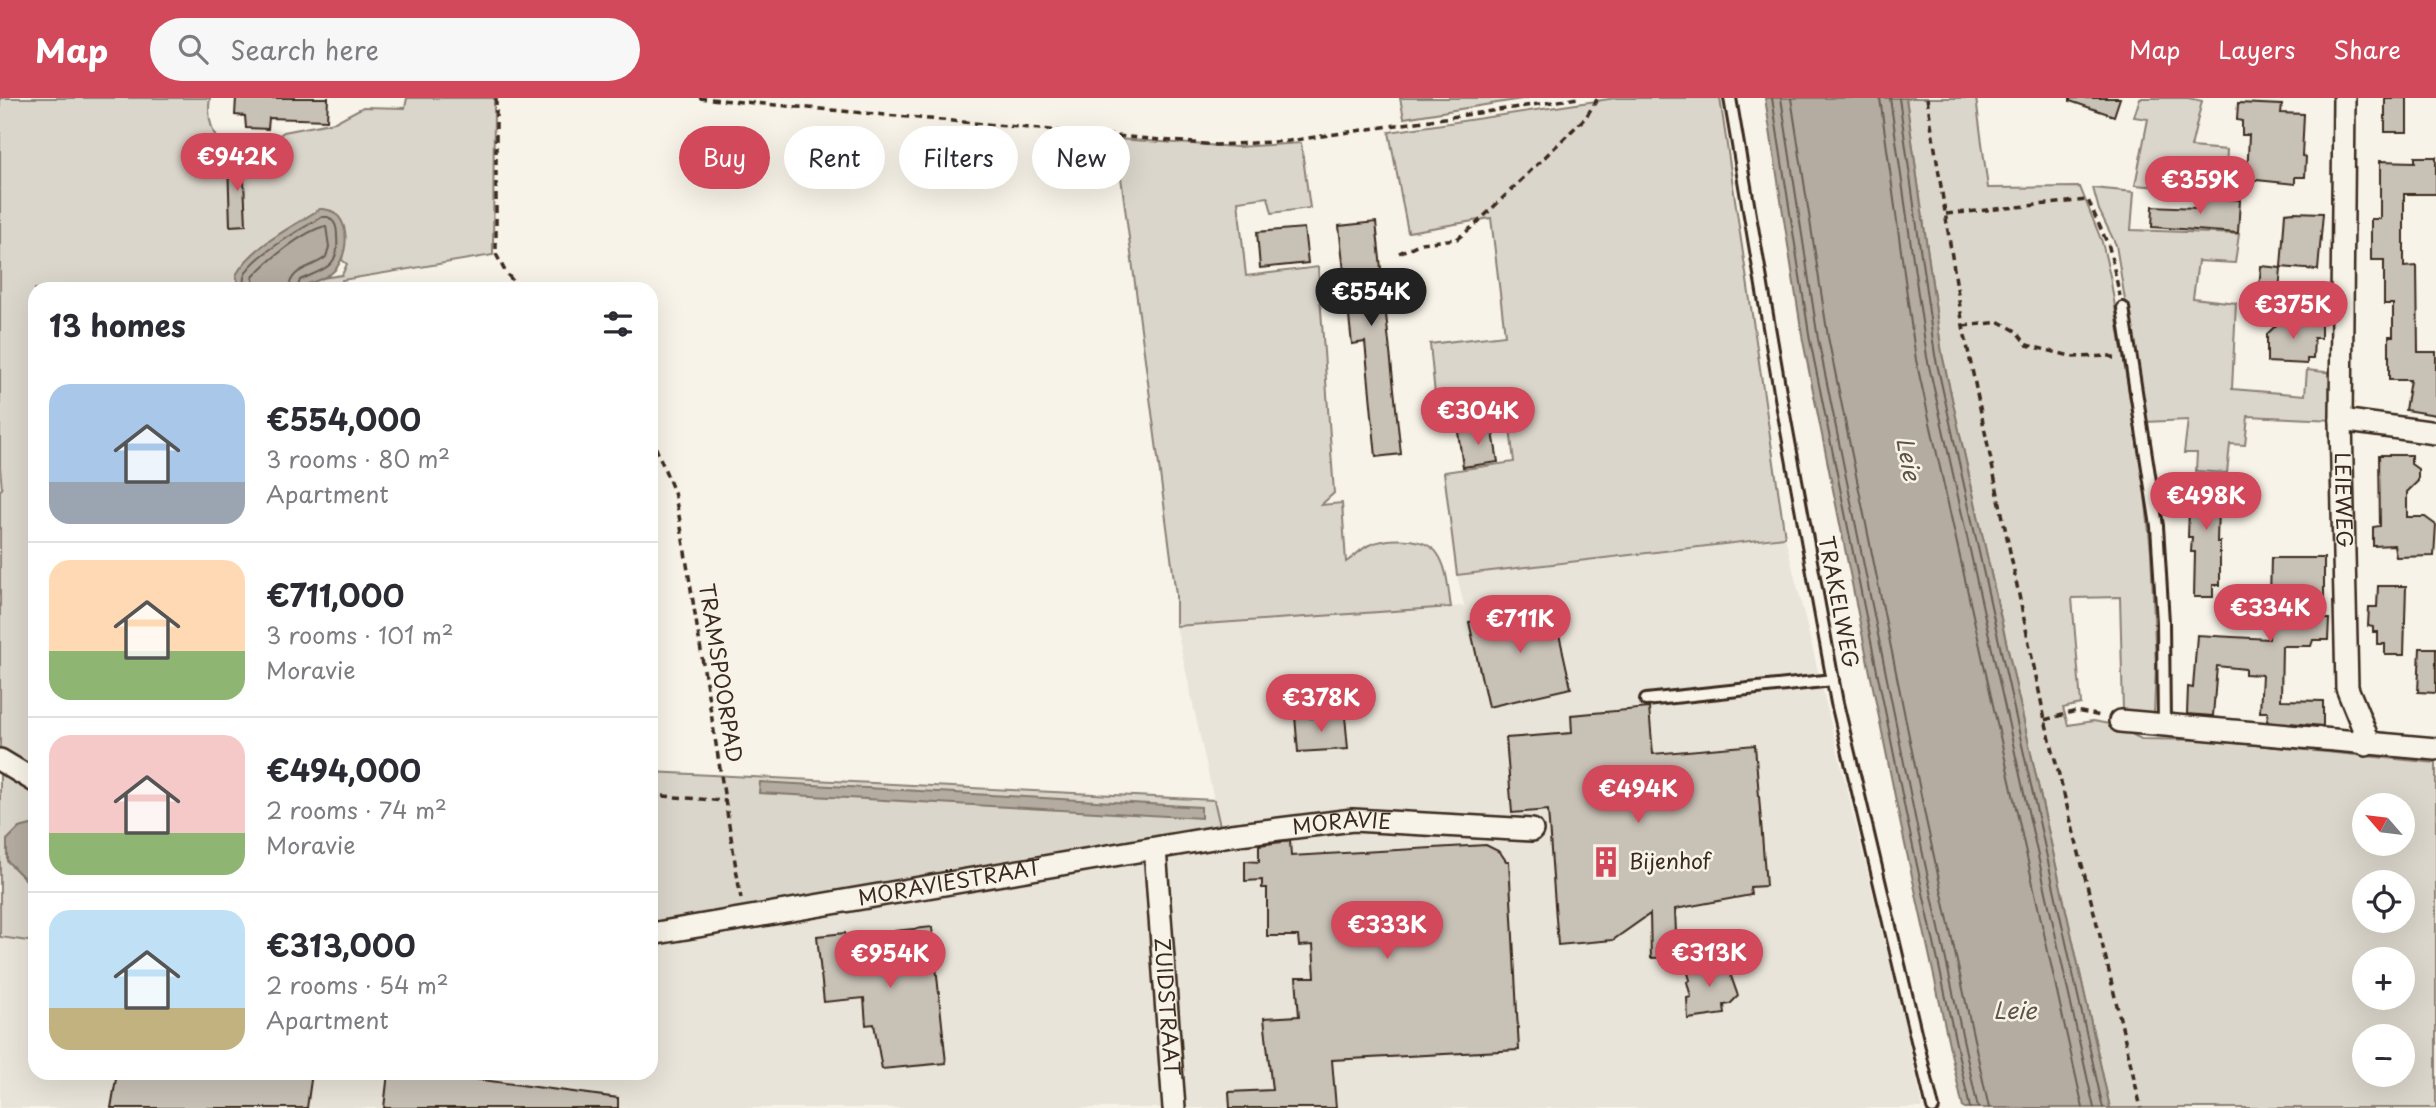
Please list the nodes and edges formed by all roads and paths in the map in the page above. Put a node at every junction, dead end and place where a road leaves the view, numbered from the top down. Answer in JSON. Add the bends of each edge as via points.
{"nodes":[{"id":1,"x":496,"y":98,"type":"edge"},
{"id":2,"x":699,"y":98,"type":"edge"},
{"id":3,"x":1579,"y":98,"type":"edge"},
{"id":4,"x":1598,"y":98,"type":"edge"},
{"id":5,"x":1730,"y":98,"type":"edge"},
{"id":6,"x":1927,"y":98,"type":"edge"},
{"id":7,"x":2344,"y":98,"type":"edge"},
{"id":8,"x":1945,"y":214,"type":"junction"},
{"id":9,"x":1399,"y":253,"type":"dead end"},
{"id":10,"x":514,"y":282,"type":"edge"},
{"id":11,"x":2123,"y":308,"type":"joint"},
{"id":12,"x":1963,"y":326,"type":"junction"},
{"id":13,"x":2133,"y":370,"type":"junction"},
{"id":14,"x":2341,"y":420,"type":"junction"},
{"id":15,"x":2436,"y":433,"type":"edge"},
{"id":16,"x":658,"y":453,"type":"edge"},
{"id":17,"x":1833,"y":680,"type":"junction"},
{"id":18,"x":1646,"y":700,"type":"dead end"},
{"id":19,"x":2045,"y":720,"type":"junction"},
{"id":20,"x":2120,"y":721,"type":"joint"},
{"id":21,"x":2164,"y":726,"type":"junction"},
{"id":22,"x":2366,"y":745,"type":"junction"},
{"id":23,"x":2436,"y":749,"type":"edge"},
{"id":24,"x":0,"y":760,"type":"edge"},
{"id":25,"x":28,"y":777,"type":"edge"},
{"id":26,"x":658,"y":796,"type":"edge"},
{"id":27,"x":725,"y":801,"type":"junction"},
{"id":28,"x":1532,"y":830,"type":"dead end"},
{"id":29,"x":1155,"y":849,"type":"junction"},
{"id":30,"x":1083,"y":861,"type":"joint"},
{"id":31,"x":744,"y":919,"type":"junction"},
{"id":32,"x":658,"y":933,"type":"edge"},
{"id":33,"x":1174,"y":1108,"type":"edge"},
{"id":34,"x":1933,"y":1108,"type":"edge"},
{"id":35,"x":2141,"y":1108,"type":"edge"}],
"edges":[{"from":1,"to":10,"type":"path","via":[[496,254]]},
{"from":2,"to":3,"type":"path","via":[[1216,145],[1289,141]]},
{"from":4,"to":9,"type":"path","via":[[1586,117],[1457,239],[1421,243]]},
{"from":5,"to":17,"type":"lane","name":"TRAKELWEG"},
{"from":6,"to":8,"type":"path"},
{"from":7,"to":14,"type":"street","name":"LEIEWEG"},
{"from":8,"to":11,"type":"path","via":[[2088,201],[2109,247]]},
{"from":8,"to":12,"type":"path"},
{"from":11,"to":13,"type":"lane"},
{"from":12,"to":13,"type":"path","via":[[2000,322],[2016,331],[2026,345],[2074,357],[2110,356]]},
{"from":12,"to":19,"type":"path"},
{"from":13,"to":21,"type":"lane","via":[[2157,526]]},
{"from":14,"to":15,"type":"street","name":"LEIEWEG"},
{"from":14,"to":22,"type":"street","name":"LEIEWEG","via":[[2347,688]]},
{"from":16,"to":27,"type":"path","name":"TRAMSPOORPAD","via":[[680,521]]},
{"from":17,"to":18,"type":"lane"},
{"from":17,"to":34,"type":"lane","name":"TRAKELWEG"},
{"from":19,"to":20,"type":"path","via":[[2076,711]]},
{"from":19,"to":35,"type":"path"},
{"from":20,"to":21,"type":"street"},
{"from":21,"to":22,"type":"street"},
{"from":22,"to":23,"type":"street"},
{"from":24,"to":25,"type":"street"},
{"from":26,"to":27,"type":"path"},
{"from":27,"to":31,"type":"path","name":"TRAMSPOORPAD"},
{"from":28,"to":29,"type":"street","name":"MORAVIE","via":[[1353,820]]},
{"from":29,"to":30,"type":"street","name":"MORAVIE"},
{"from":29,"to":33,"type":"street","name":"ZUIDSTRAAT"},
{"from":30,"to":31,"type":"street","name":"MORAVIËSTRAAT"},
{"from":31,"to":32,"type":"street","name":"MORAVIËSTRAAT"}]}
